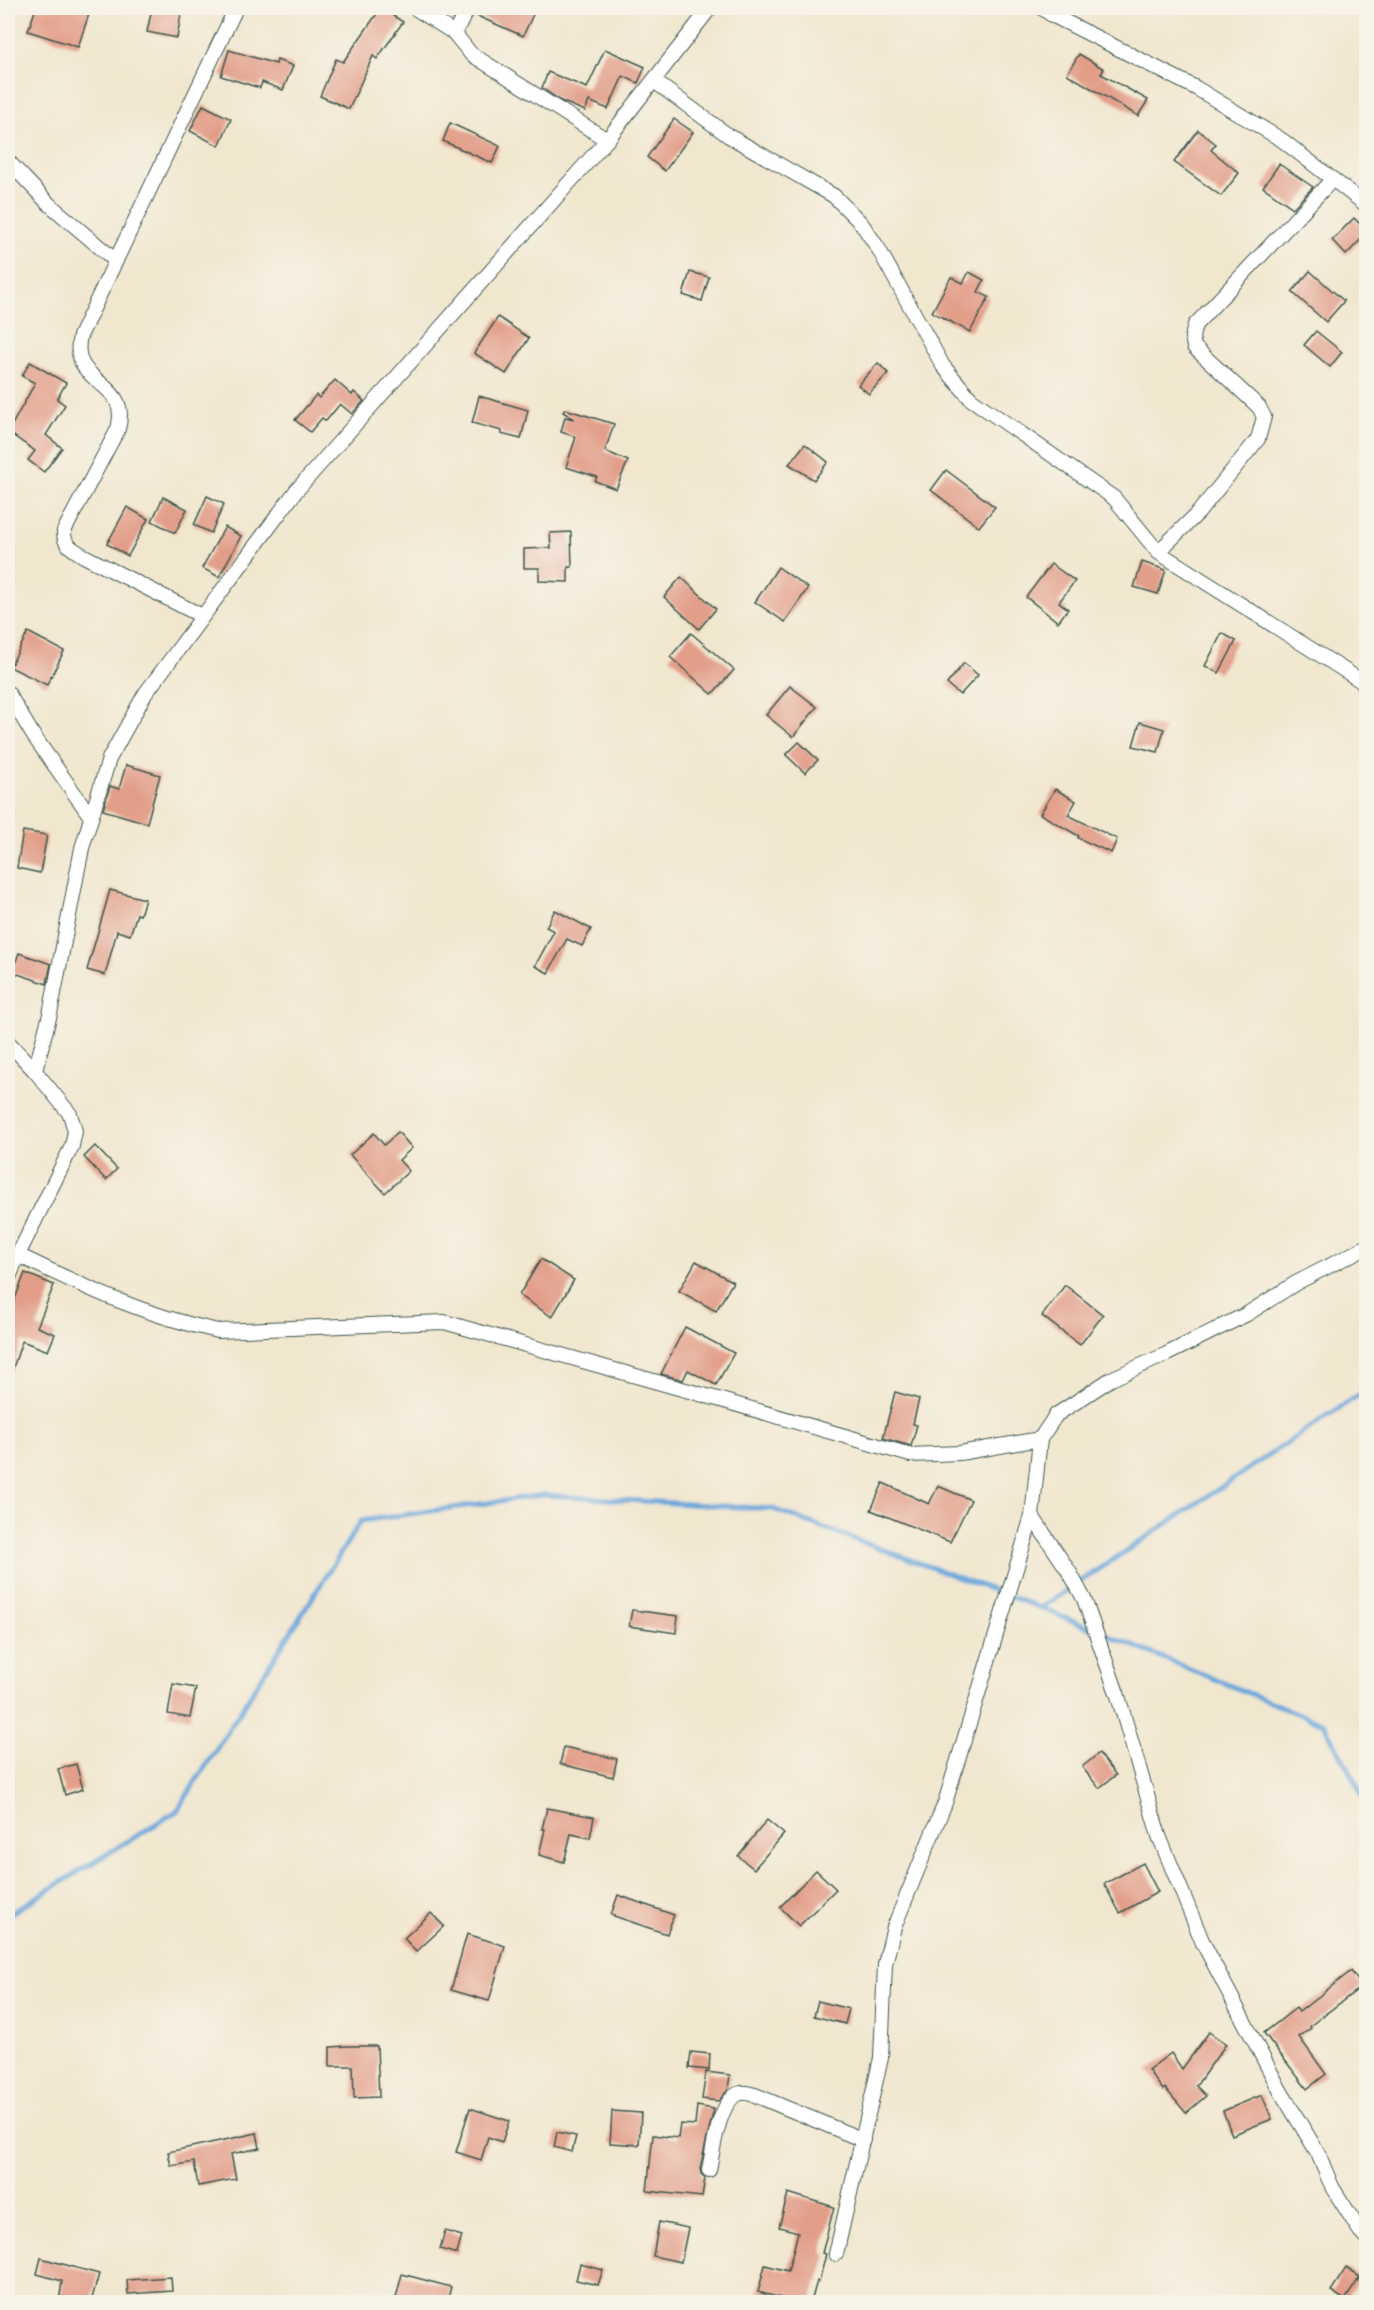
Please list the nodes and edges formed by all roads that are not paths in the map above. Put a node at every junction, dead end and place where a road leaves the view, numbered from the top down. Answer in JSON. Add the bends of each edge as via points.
{"nodes":[{"id":1,"x":236,"y":8,"type":"edge"},
{"id":2,"x":415,"y":8,"type":"edge"},
{"id":3,"x":469,"y":8,"type":"edge"},
{"id":4,"x":710,"y":8,"type":"edge"},
{"id":5,"x":1042,"y":8,"type":"edge"},
{"id":6,"x":454,"y":33,"type":"junction"},
{"id":7,"x":654,"y":81,"type":"junction"},
{"id":8,"x":607,"y":140,"type":"junction"},
{"id":9,"x":8,"y":161,"type":"edge"},
{"id":10,"x":1332,"y":180,"type":"junction"},
{"id":11,"x":1366,"y":205,"type":"edge"},
{"id":12,"x":116,"y":261,"type":"junction"},
{"id":13,"x":1158,"y":552,"type":"junction"},
{"id":14,"x":202,"y":616,"type":"junction"},
{"id":15,"x":1366,"y":684,"type":"edge"},
{"id":16,"x":8,"y":693,"type":"edge"},
{"id":17,"x":91,"y":817,"type":"junction"},
{"id":18,"x":8,"y":1042,"type":"edge"},
{"id":19,"x":35,"y":1071,"type":"junction"},
{"id":20,"x":1366,"y":1247,"type":"edge"},
{"id":21,"x":18,"y":1255,"type":"junction"},
{"id":22,"x":8,"y":1280,"type":"edge"},
{"id":23,"x":1040,"y":1439,"type":"junction"},
{"id":24,"x":1032,"y":1516,"type":"junction"},
{"id":25,"x":863,"y":2140,"type":"junction"},
{"id":26,"x":709,"y":2170,"type":"dead end"},
{"id":27,"x":1366,"y":2236,"type":"edge"},
{"id":28,"x":836,"y":2254,"type":"dead end"}],
"edges":[{"from":1,"to":12,"type":"street"},
{"from":2,"to":6,"type":"street"},
{"from":3,"to":6,"type":"street"},
{"from":4,"to":7,"type":"street"},
{"from":5,"to":10,"type":"street","via":[[1196,88],[1282,140]]},
{"from":6,"to":8,"type":"street","via":[[471,54]]},
{"from":7,"to":8,"type":"street"},
{"from":7,"to":13,"type":"street","via":[[729,136],[834,196],[849,209],[878,248],[943,366],[957,384],[986,410],[1114,498]]},
{"from":8,"to":14,"type":"street","via":[[296,491]]},
{"from":9,"to":12,"type":"street","via":[[49,204]]},
{"from":10,"to":11,"type":"street"},
{"from":10,"to":13,"type":"street","via":[[1195,325],[1194,347],[1259,407],[1263,424],[1258,439],[1206,504]]},
{"from":12,"to":14,"type":"street","via":[[80,336],[78,352],[86,372],[117,399],[121,420],[63,539],[84,556]]},
{"from":13,"to":15,"type":"street"},
{"from":14,"to":17,"type":"street","via":[[145,694],[109,759]]},
{"from":16,"to":17,"type":"street"},
{"from":17,"to":19,"type":"street"},
{"from":18,"to":19,"type":"street"},
{"from":19,"to":21,"type":"street","via":[[70,1114],[75,1131],[72,1146]]},
{"from":20,"to":23,"type":"street","via":[[1247,1314],[1111,1379],[1056,1415]]},
{"from":21,"to":22,"type":"street"},
{"from":21,"to":23,"type":"street","via":[[107,1298],[160,1317],[218,1331],[444,1322],[910,1455],[960,1453]]},
{"from":23,"to":24,"type":"street"},
{"from":24,"to":25,"type":"street","via":[[945,1803],[894,1927],[885,1964],[881,2058]]},
{"from":24,"to":27,"type":"street","via":[[1079,1588],[1092,1620],[1159,1836],[1203,1943],[1281,2092],[1318,2153],[1332,2187]]},
{"from":25,"to":26,"type":"street","via":[[742,2092],[724,2110]]},
{"from":25,"to":28,"type":"street"}]}
